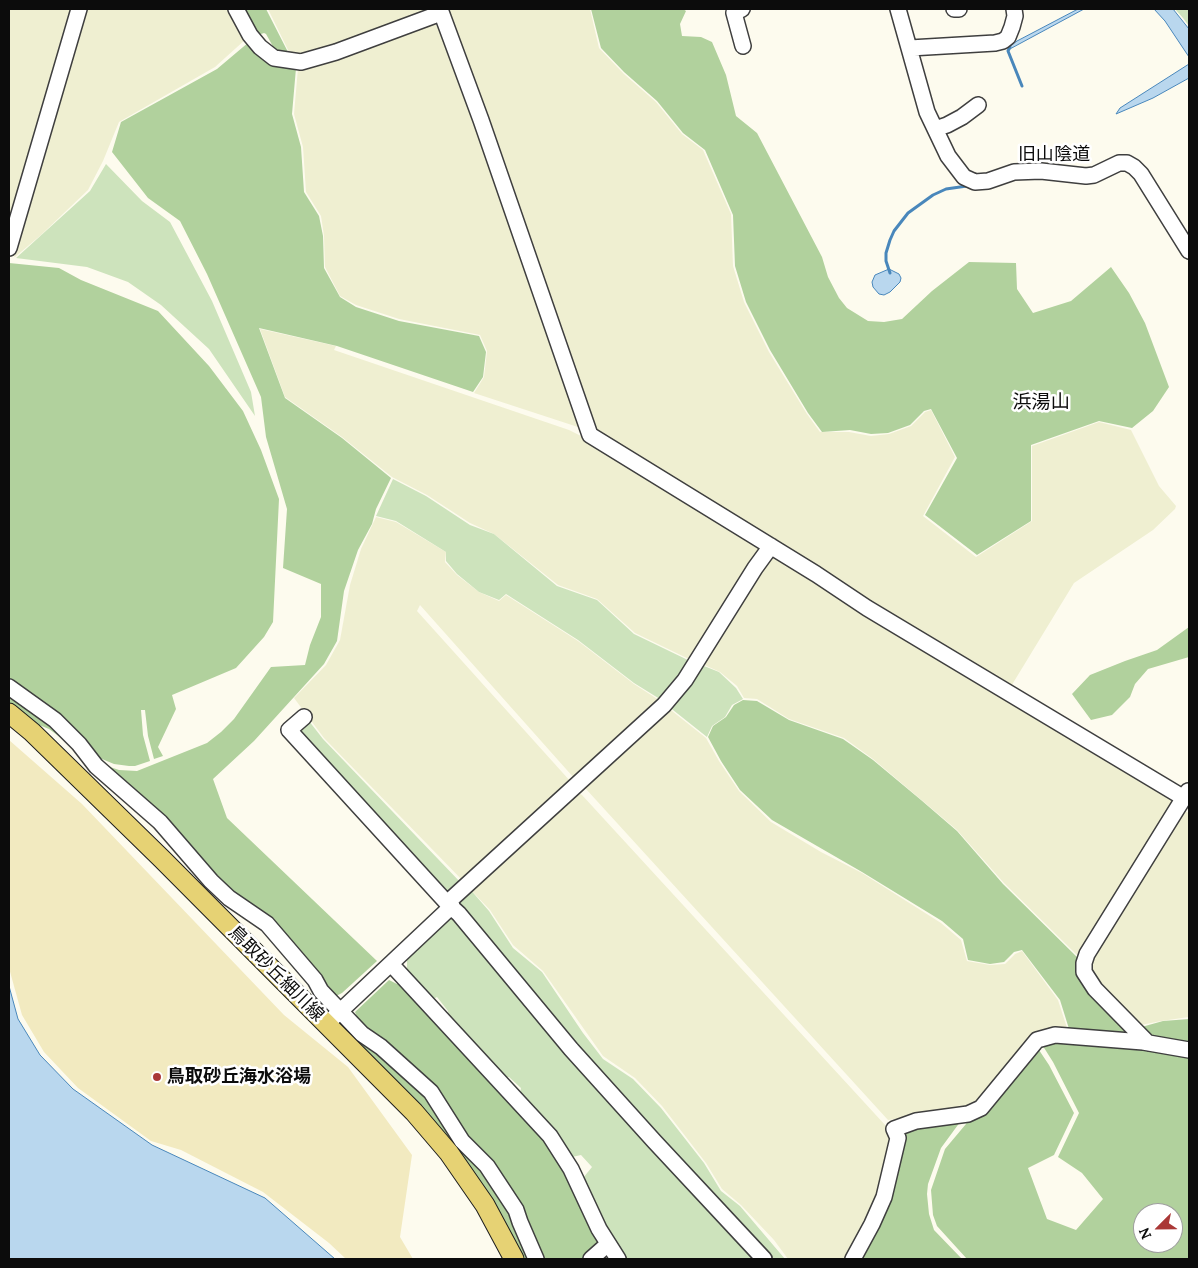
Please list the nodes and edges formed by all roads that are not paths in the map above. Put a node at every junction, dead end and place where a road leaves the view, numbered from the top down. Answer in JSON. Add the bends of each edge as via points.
{"nodes":[{"id":1,"x":79,"y":9,"type":"edge"},
{"id":2,"x":236,"y":9,"type":"edge"},
{"id":3,"x":742,"y":9,"type":"edge"},
{"id":4,"x":898,"y":9,"type":"edge"},
{"id":5,"x":954,"y":9,"type":"edge"},
{"id":6,"x":960,"y":9,"type":"edge"},
{"id":7,"x":1014,"y":9,"type":"edge"},
{"id":8,"x":441,"y":11,"type":"edge"},
{"id":9,"x":743,"y":46,"type":"dead end"},
{"id":10,"x":910,"y":48,"type":"junction"},
{"id":11,"x":978,"y":105,"type":"dead end"},
{"id":12,"x":935,"y":129,"type":"junction"},
{"id":13,"x":9,"y":248,"type":"edge"},
{"id":14,"x":1189,"y":251,"type":"edge"},
{"id":15,"x":771,"y":546,"type":"junction"},
{"id":16,"x":9,"y":687,"type":"edge"},
{"id":17,"x":9,"y":713,"type":"edge"},
{"id":18,"x":304,"y":717,"type":"dead end"},
{"id":19,"x":1187,"y":794,"type":"edge"},
{"id":20,"x":449,"y":905,"type":"junction"},
{"id":21,"x":391,"y":964,"type":"junction"},
{"id":22,"x":340,"y":1011,"type":"junction"},
{"id":23,"x":326,"y":1024,"type":"junction"},
{"id":24,"x":1148,"y":1043,"type":"junction"},
{"id":25,"x":1189,"y":1050,"type":"edge"},
{"id":26,"x":608,"y":1244,"type":"junction"},
{"id":27,"x":514,"y":1259,"type":"edge"},
{"id":28,"x":536,"y":1259,"type":"edge"},
{"id":29,"x":591,"y":1259,"type":"edge"},
{"id":30,"x":618,"y":1259,"type":"edge"},
{"id":31,"x":764,"y":1259,"type":"edge"},
{"id":32,"x":852,"y":1259,"type":"edge"}],
"edges":[{"from":1,"to":13,"type":"street"},
{"from":2,"to":8,"type":"street","via":[[260,47],[274,58],[301,62],[336,52]]},
{"from":3,"to":9,"type":"street","via":[[734,13]]},
{"from":4,"to":10,"type":"street","name":"旧山陰道"},
{"from":5,"to":6,"type":"street"},
{"from":7,"to":10,"type":"street","via":[[1012,27],[1003,41]]},
{"from":8,"to":15,"type":"street","via":[[590,435]]},
{"from":10,"to":12,"type":"street","name":"旧山陰道","via":[[920,91]]},
{"from":11,"to":12,"type":"street","via":[[948,125]]},
{"from":12,"to":14,"type":"street","name":"旧山陰道","via":[[955,167],[964,178],[975,182],[1014,172],[1041,170],[1094,175],[1110,166],[1127,163],[1141,174]]},
{"from":15,"to":19,"type":"street","via":[[867,608]]},
{"from":15,"to":20,"type":"street","via":[[685,680],[664,705]]},
{"from":16,"to":22,"type":"street","via":[[55,720],[96,766],[160,822],[228,898],[267,924]]},
{"from":17,"to":23,"type":"main road","name":"鳥取砂丘細川線","via":[[32,732]]},
{"from":18,"to":20,"type":"street","via":[[289,730]]},
{"from":19,"to":24,"type":"street","via":[[1084,963],[1084,972],[1095,989]]},
{"from":20,"to":21,"type":"street"},
{"from":20,"to":31,"type":"street","via":[[571,1049]]},
{"from":21,"to":22,"type":"street"},
{"from":21,"to":26,"type":"street","via":[[550,1136],[571,1169]]},
{"from":22,"to":23,"type":"street"},
{"from":22,"to":28,"type":"street","via":[[430,1092],[458,1135],[486,1166],[516,1210]]},
{"from":23,"to":27,"type":"main road","name":"鳥取砂丘細川線","via":[[414,1112],[449,1153],[485,1205]]},
{"from":24,"to":25,"type":"street"},
{"from":24,"to":32,"type":"street","via":[[1054,1035],[1037,1040],[981,1108],[968,1114],[916,1121],[894,1130],[898,1138],[884,1197]]},
{"from":26,"to":29,"type":"street"},
{"from":26,"to":30,"type":"street"}]}
